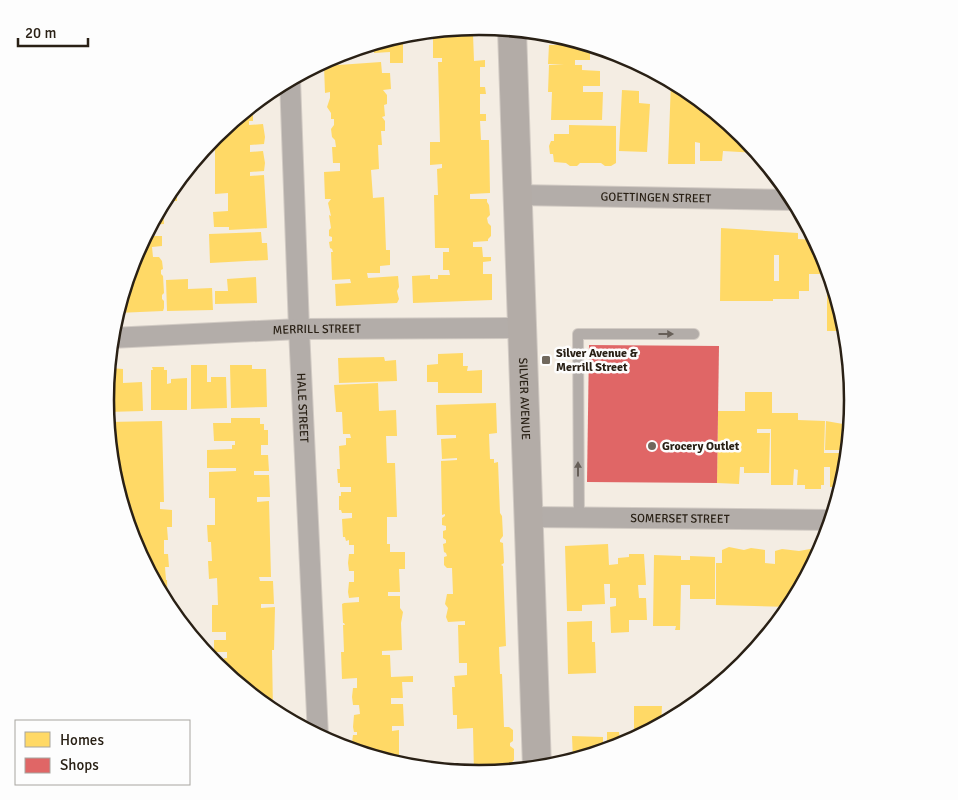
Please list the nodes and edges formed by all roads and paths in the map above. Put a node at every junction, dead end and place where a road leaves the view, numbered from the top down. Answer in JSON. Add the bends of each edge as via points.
{"nodes":[{"id":1,"x":512,"y":37,"type":"edge"},
{"id":2,"x":290,"y":88,"type":"edge"},
{"id":3,"x":518,"y":195,"type":"junction"},
{"id":4,"x":784,"y":200,"type":"edge"},
{"id":5,"x":523,"y":328,"type":"junction"},
{"id":6,"x":300,"y":329,"type":"junction"},
{"id":7,"x":694,"y":334,"type":"dead end"},
{"id":8,"x":120,"y":338,"type":"edge"},
{"id":9,"x":529,"y":517,"type":"junction"},
{"id":10,"x":579,"y":518,"type":"junction"},
{"id":11,"x":824,"y":520,"type":"edge"},
{"id":12,"x":318,"y":727,"type":"edge"},
{"id":13,"x":537,"y":760,"type":"edge"}],
"edges":[{"from":1,"to":3,"type":"main road","name":"SILVER AVENUE"},
{"from":2,"to":6,"type":"street","name":"HALE STREET"},
{"from":3,"to":4,"type":"street","name":"GOETTINGEN STREET"},
{"from":3,"to":5,"type":"main road","name":"SILVER AVENUE"},
{"from":5,"to":6,"type":"street","name":"MERRILL STREET"},
{"from":5,"to":9,"type":"main road","name":"SILVER AVENUE"},
{"from":6,"to":8,"type":"street","name":"MERRILL STREET"},
{"from":6,"to":12,"type":"street","name":"HALE STREET"},
{"from":10,"to":7,"type":"lane","one_way":true,"via":[[578,334]]},
{"from":9,"to":10,"type":"street","name":"SOMERSET STREET"},
{"from":9,"to":13,"type":"main road","name":"SILVER AVENUE"},
{"from":10,"to":11,"type":"street","name":"SOMERSET STREET"}]}
